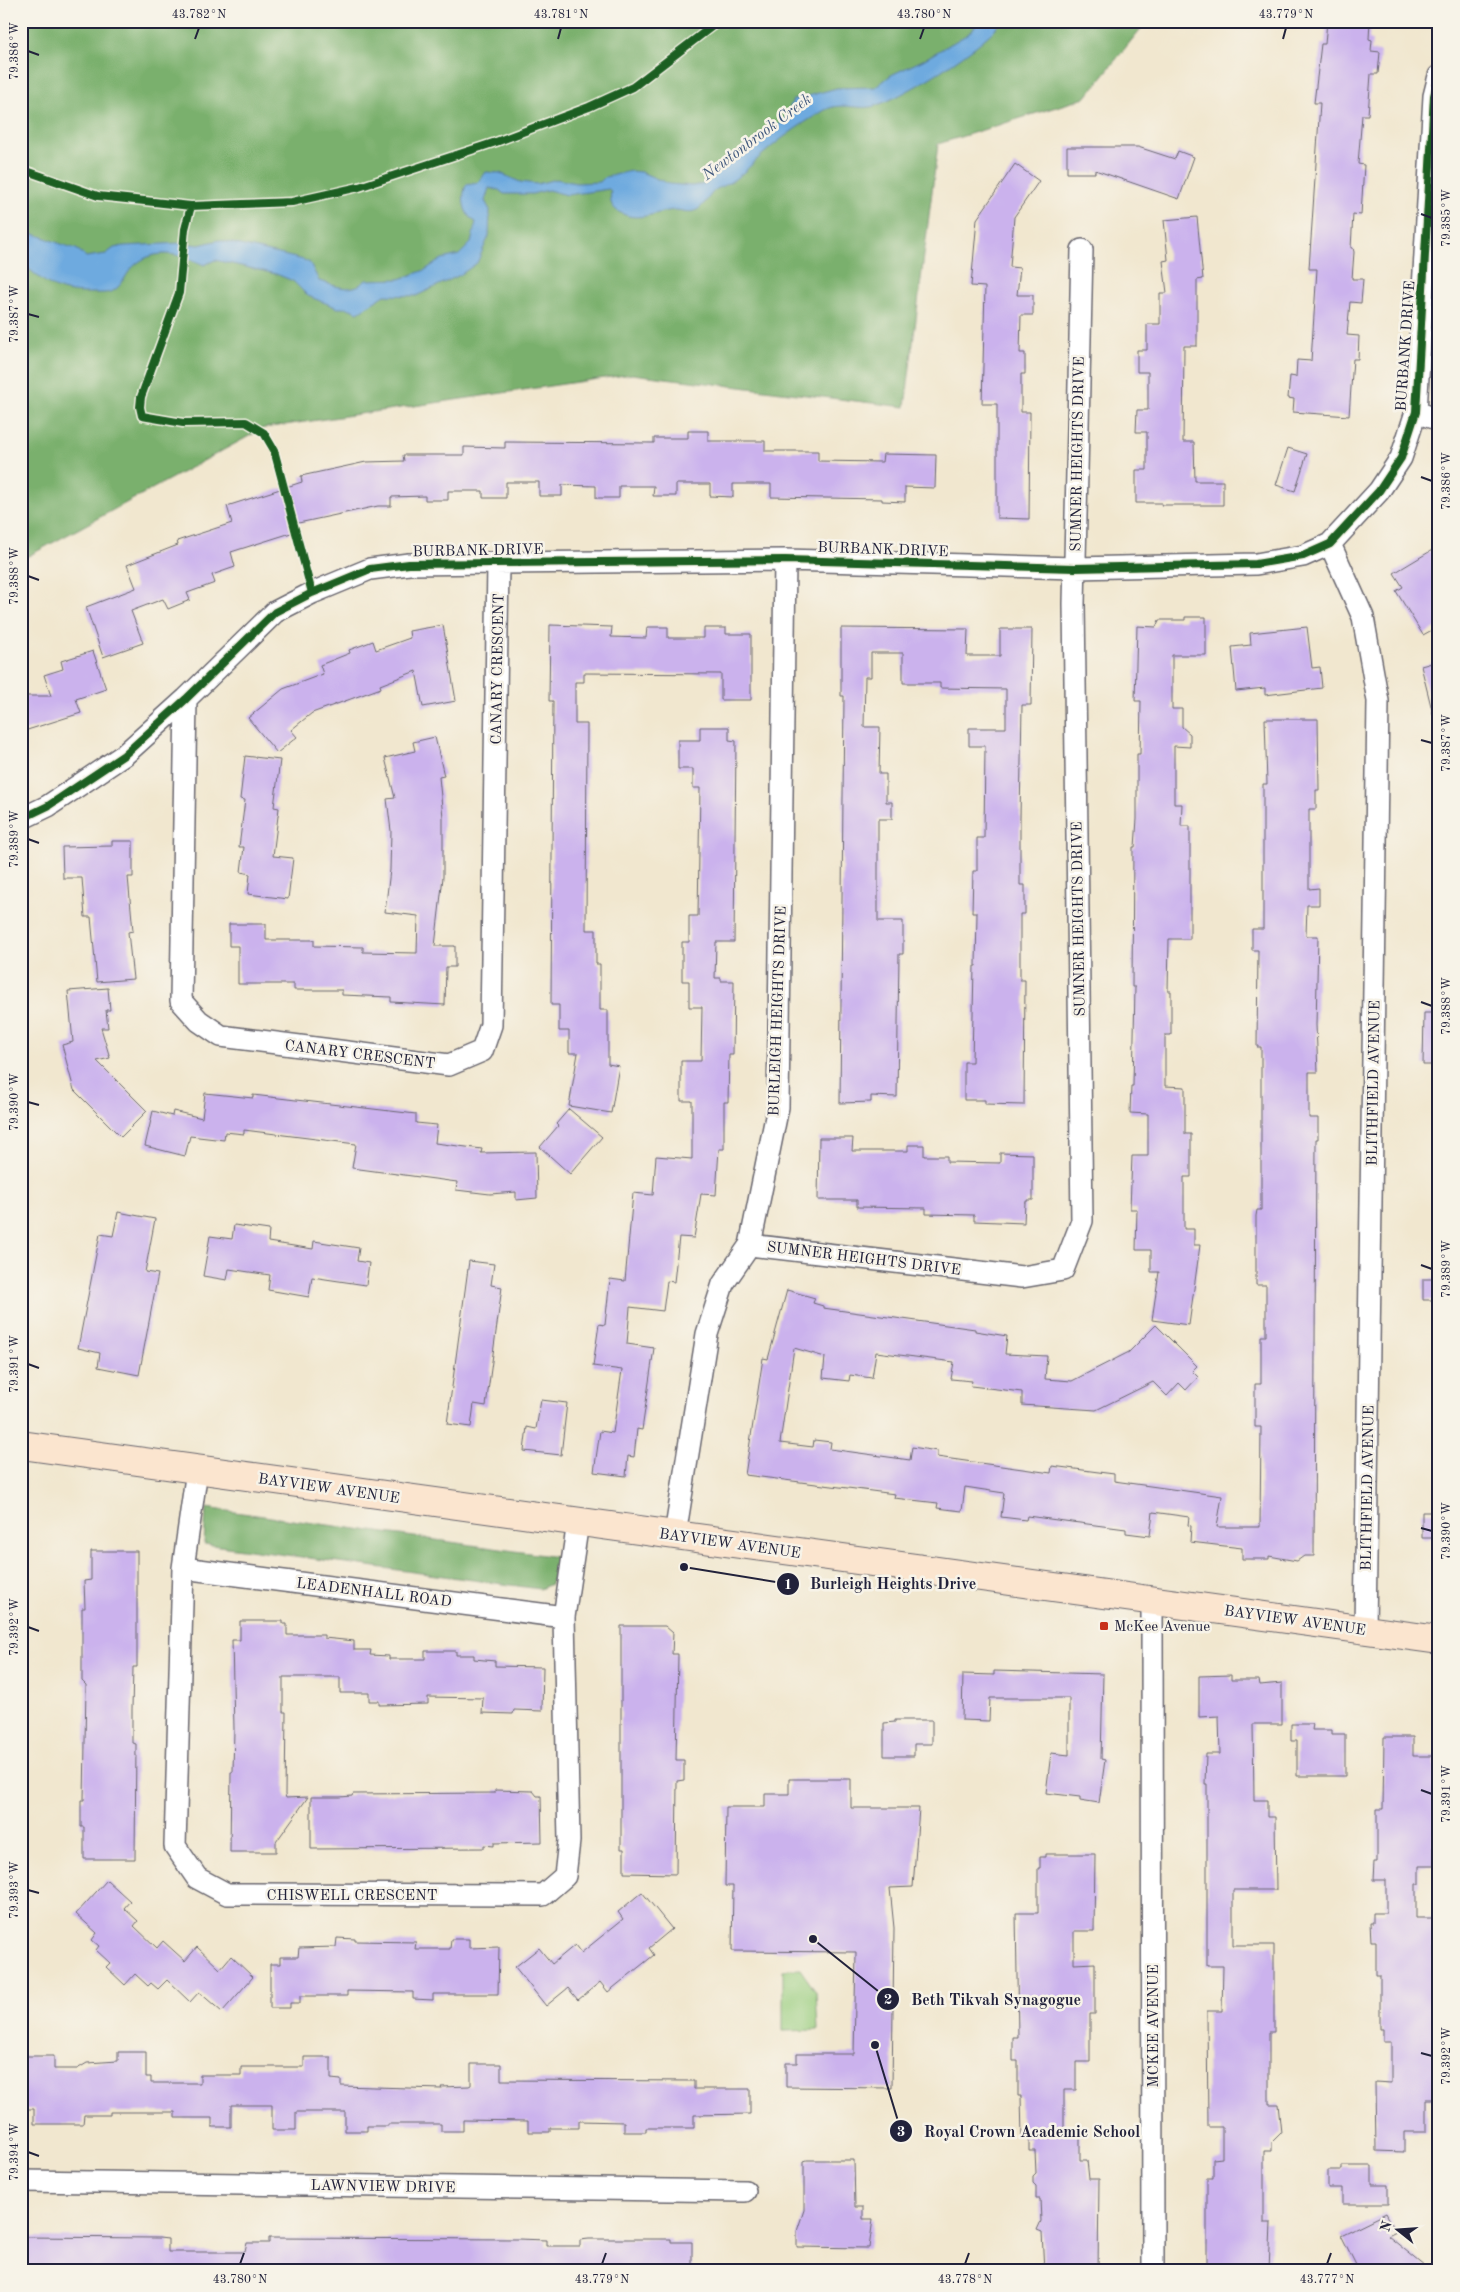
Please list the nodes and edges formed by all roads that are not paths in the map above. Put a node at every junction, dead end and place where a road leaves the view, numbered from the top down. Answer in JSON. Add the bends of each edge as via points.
{"nodes":[{"id":1,"x":1439,"y":76,"type":"edge"},
{"id":2,"x":1082,"y":250,"type":"dead end"},
{"id":3,"x":1416,"y":412,"type":"junction"},
{"id":4,"x":1439,"y":420,"type":"edge"},
{"id":5,"x":1330,"y":544,"type":"junction"},
{"id":6,"x":785,"y":560,"type":"junction"},
{"id":7,"x":498,"y":564,"type":"junction"},
{"id":8,"x":1075,"y":568,"type":"junction"},
{"id":9,"x":186,"y":699,"type":"junction"},
{"id":10,"x":21,"y":820,"type":"edge"},
{"id":11,"x":750,"y":1245,"type":"junction"},
{"id":12,"x":21,"y":1446,"type":"edge"},
{"id":13,"x":197,"y":1470,"type":"junction"},
{"id":14,"x":578,"y":1522,"type":"junction"},
{"id":15,"x":675,"y":1535,"type":"junction"},
{"id":16,"x":184,"y":1568,"type":"junction"},
{"id":17,"x":1152,"y":1601,"type":"junction"},
{"id":18,"x":564,"y":1617,"type":"junction"},
{"id":19,"x":1365,"y":1630,"type":"junction"},
{"id":20,"x":1439,"y":1640,"type":"edge"},
{"id":21,"x":21,"y":2181,"type":"edge"},
{"id":22,"x":746,"y":2191,"type":"dead end"},
{"id":23,"x":1153,"y":2271,"type":"edge"}],
"edges":[{"from":1,"to":3,"type":"street","name":"BURBANK DRIVE","via":[[1434,96]]},
{"from":2,"to":8,"type":"street","name":"SUMNER HEIGHTS DRIVE"},
{"from":3,"to":4,"type":"street"},
{"from":3,"to":5,"type":"street","name":"BURBANK DRIVE","via":[[1401,458],[1379,492]]},
{"from":5,"to":8,"type":"street","name":"BURBANK DRIVE","via":[[1303,556],[1256,564]]},
{"from":5,"to":19,"type":"street","name":"BLITHFIELD AVENUE","via":[[1363,617],[1378,701]]},
{"from":6,"to":7,"type":"street","name":"BURBANK DRIVE"},
{"from":6,"to":8,"type":"street","name":"BURBANK DRIVE"},
{"from":6,"to":11,"type":"street","name":"BURLEIGH HEIGHTS DRIVE","via":[[778,1107]]},
{"from":7,"to":9,"type":"street","name":"BURBANK DRIVE","via":[[409,564],[370,569],[312,593],[275,612]]},
{"from":7,"to":9,"type":"street","name":"CANARY CRESCENT","via":[[491,1025],[482,1051],[449,1065],[221,1036],[200,1021],[182,1001]]},
{"from":8,"to":11,"type":"street","name":"SUMNER HEIGHTS DRIVE","via":[[1082,1221],[1063,1270],[1022,1277]]},
{"from":9,"to":10,"type":"street","name":"BURBANK DRIVE","via":[[124,755],[48,806]]},
{"from":11,"to":15,"type":"street","name":"BURLEIGH HEIGHTS DRIVE","via":[[723,1284],[707,1334]]},
{"from":12,"to":13,"type":"main road","name":"BAYVIEW AVENUE"},
{"from":13,"to":14,"type":"main road","name":"BAYVIEW AVENUE"},
{"from":13,"to":16,"type":"street","name":"CHISWELL CRESCENT"},
{"from":14,"to":15,"type":"main road","name":"BAYVIEW AVENUE"},
{"from":14,"to":18,"type":"street","name":"CHISWELL CRESCENT"},
{"from":15,"to":17,"type":"main road","name":"BAYVIEW AVENUE"},
{"from":16,"to":18,"type":"street","name":"LEADENHALL ROAD"},
{"from":16,"to":18,"type":"street","name":"CHISWELL CRESCENT","via":[[175,1846],[197,1878],[227,1894],[543,1895],[565,1876],[570,1841]]},
{"from":17,"to":19,"type":"main road","name":"BAYVIEW AVENUE"},
{"from":17,"to":23,"type":"street","name":"MCKEE AVENUE"},
{"from":19,"to":20,"type":"main road","name":"BAYVIEW AVENUE"},
{"from":21,"to":22,"type":"street","name":"LAWNVIEW DRIVE"}]}
